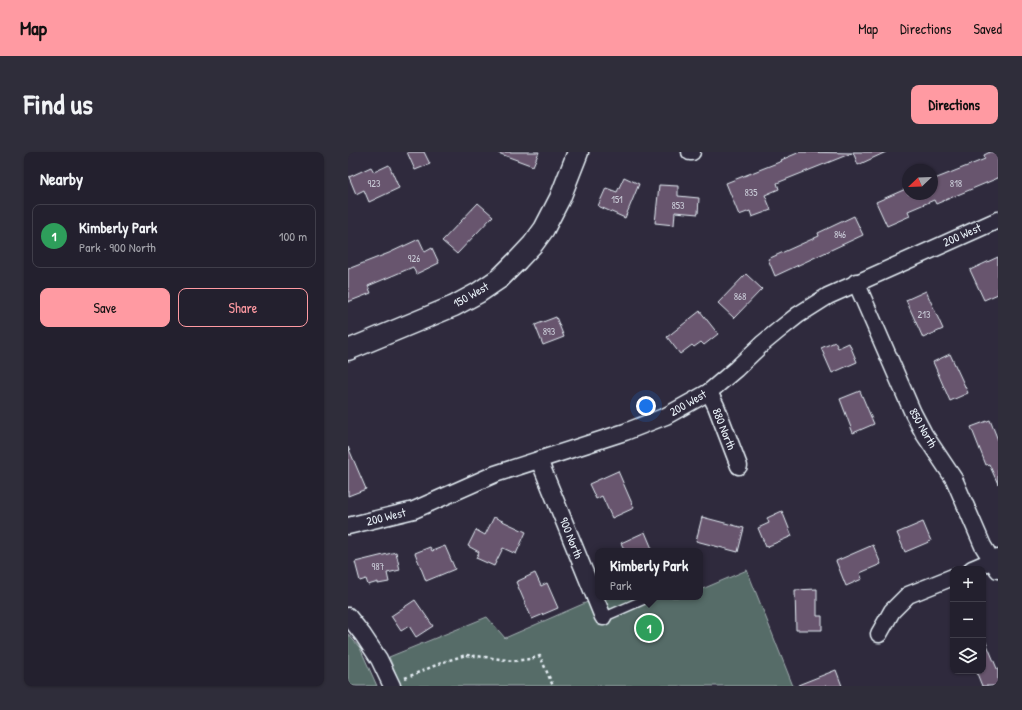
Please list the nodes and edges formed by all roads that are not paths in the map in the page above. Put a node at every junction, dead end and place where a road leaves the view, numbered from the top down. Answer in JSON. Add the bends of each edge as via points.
{"nodes":[{"id":1,"x":578,"y":152,"type":"edge"},
{"id":2,"x":998,"y":220,"type":"edge"},
{"id":3,"x":856,"y":282,"type":"junction"},
{"id":4,"x":348,"y":350,"type":"edge"},
{"id":5,"x":709,"y":392,"type":"junction"},
{"id":6,"x":539,"y":460,"type":"junction"},
{"id":7,"x":739,"y":466,"type":"dead end"},
{"id":8,"x":348,"y":526,"type":"edge"},
{"id":9,"x":996,"y":563,"type":"edge"},
{"id":10,"x":984,"y":566,"type":"edge"},
{"id":11,"x":950,"y":578,"type":"edge"},
{"id":12,"x":643,"y":600,"type":"edge"},
{"id":13,"x":348,"y":616,"type":"edge"},
{"id":14,"x":600,"y":618,"type":"joint"},
{"id":15,"x":879,"y":634,"type":"dead end"},
{"id":16,"x":398,"y":682,"type":"edge"}],
"edges":[{"from":1,"to":4,"type":"street","name":"150 West","via":[[560,198],[544,229],[500,278],[454,306]]},
{"from":2,"to":3,"type":"street","name":"200 West"},
{"from":3,"to":5,"type":"street","name":"200 West","via":[[798,315]]},
{"from":3,"to":9,"type":"street","name":"850 North","via":[[912,413],[954,479],[983,546]]},
{"from":5,"to":6,"type":"street","name":"200 West","via":[[651,423]]},
{"from":5,"to":7,"type":"street","name":"880 North"},
{"from":6,"to":8,"type":"street","name":"200 West","via":[[495,474],[414,510]]},
{"from":6,"to":14,"type":"street","name":"900 North"},
{"from":9,"to":10,"type":"street"},
{"from":11,"to":15,"type":"street","via":[[908,595],[892,611]]},
{"from":12,"to":14,"type":"lane"},
{"from":13,"to":16,"type":"street"}]}
